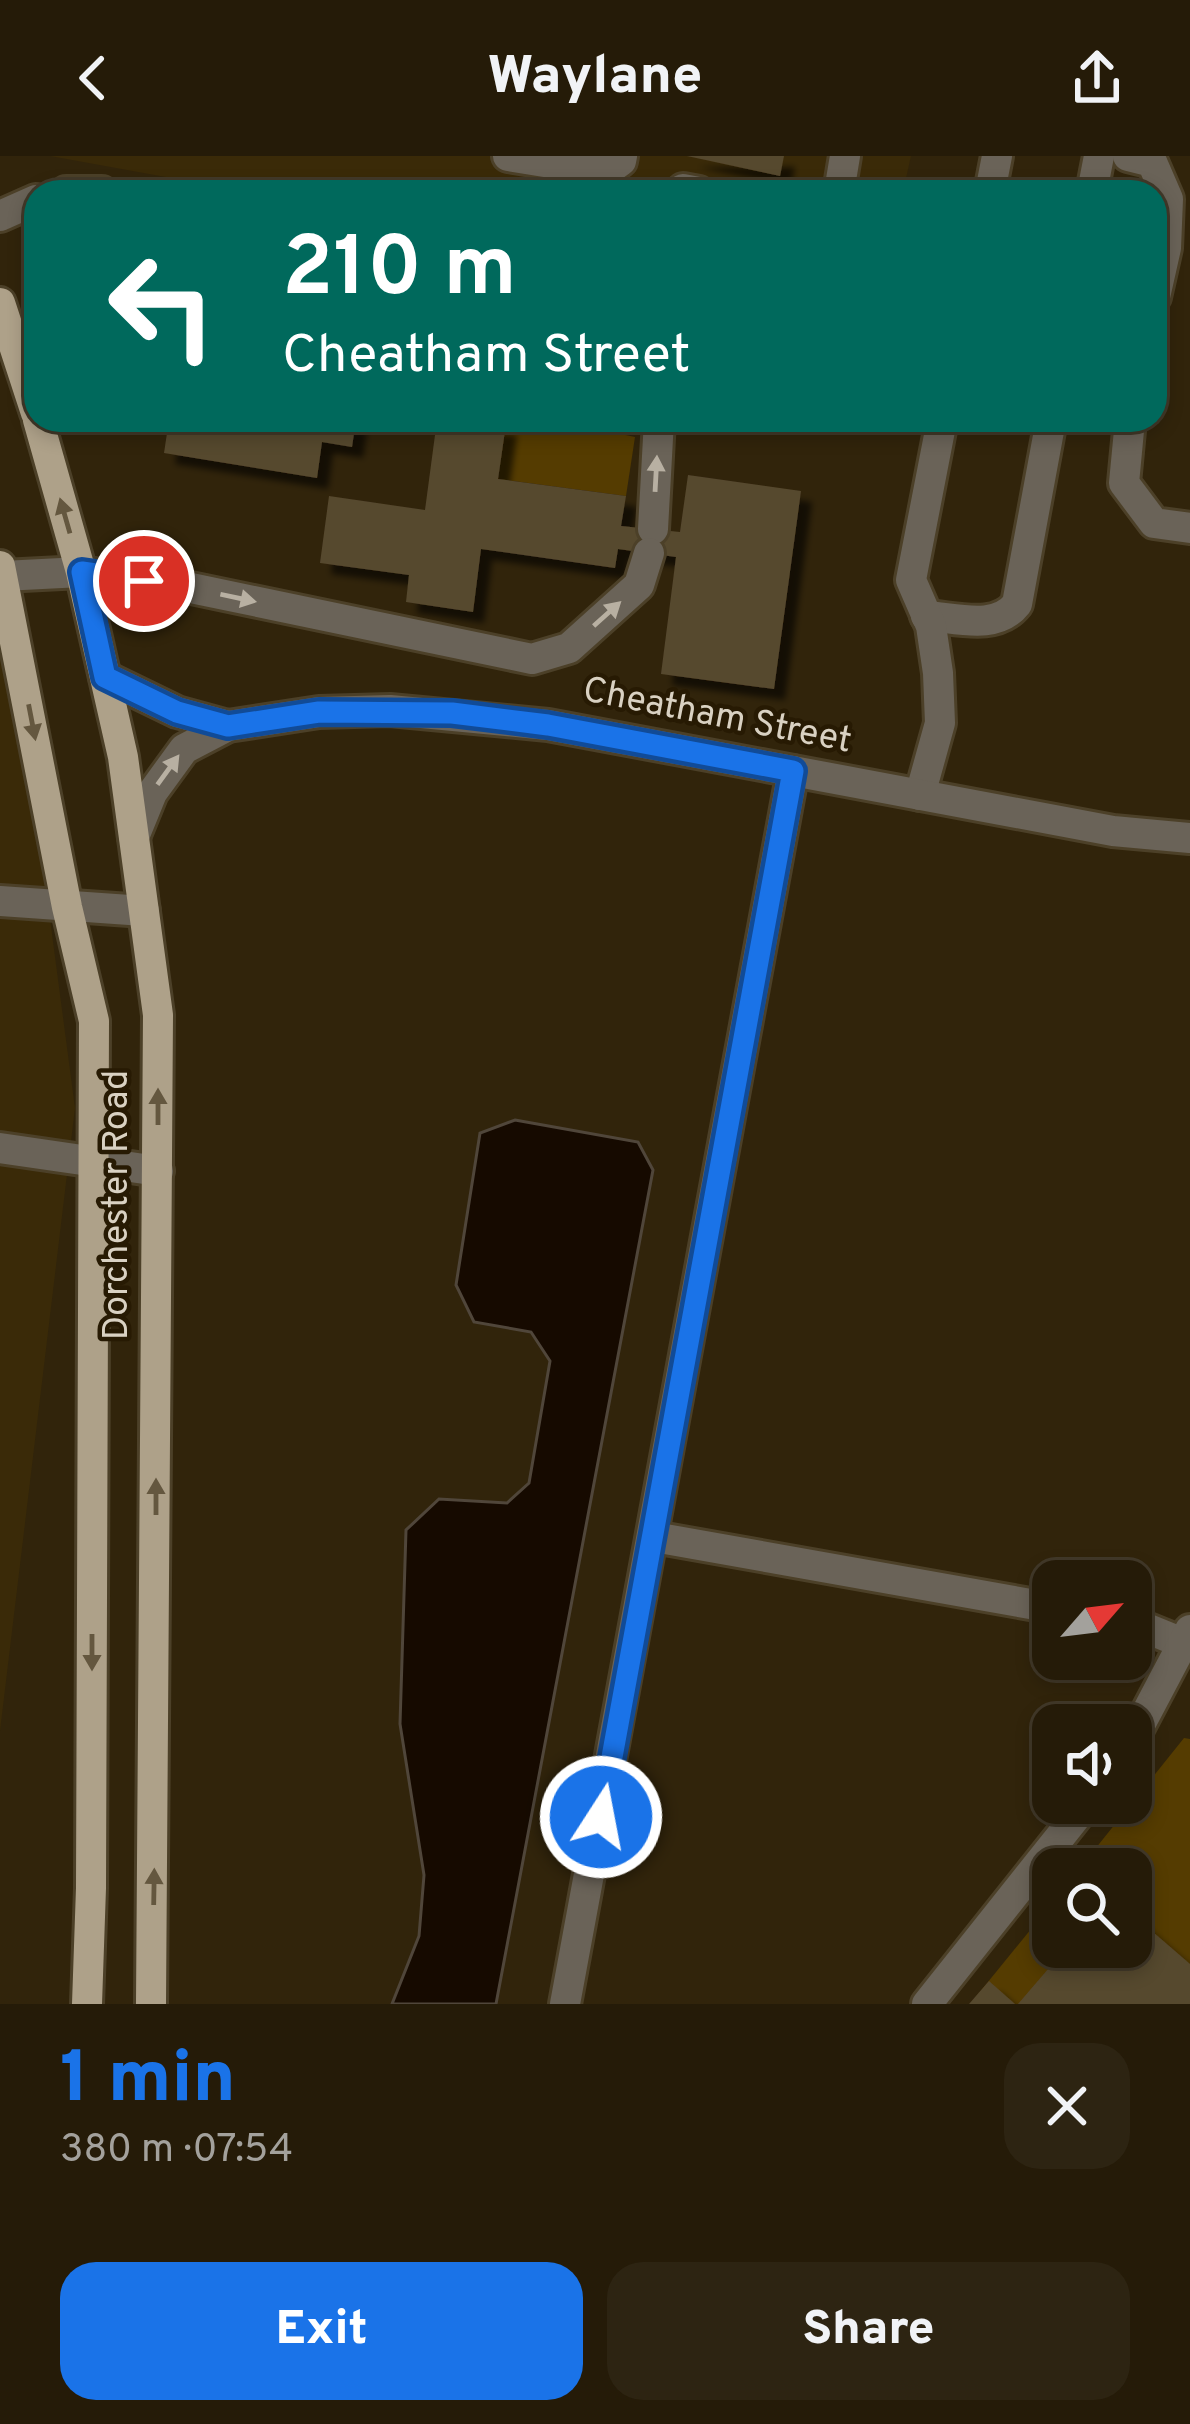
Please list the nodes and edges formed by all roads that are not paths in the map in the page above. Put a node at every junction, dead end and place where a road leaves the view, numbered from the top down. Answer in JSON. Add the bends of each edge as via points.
{"nodes":[{"id":1,"x":508,"y":156,"type":"edge"},
{"id":2,"x":622,"y":156,"type":"edge"},
{"id":3,"x":1128,"y":156,"type":"edge"},
{"id":4,"x":1160,"y":180,"type":"edge"},
{"id":5,"x":0,"y":303,"type":"edge"},
{"id":6,"x":24,"y":376,"type":"edge"},
{"id":7,"x":42,"y":432,"type":"edge"},
{"id":8,"x":658,"y":432,"type":"edge"},
{"id":9,"x":940,"y":432,"type":"edge"},
{"id":10,"x":1049,"y":432,"type":"edge"},
{"id":11,"x":1129,"y":432,"type":"edge"},
{"id":12,"x":1190,"y":528,"type":"edge"},
{"id":13,"x":1,"y":571,"type":"edge"},
{"id":14,"x":82,"y":572,"type":"junction"},
{"id":15,"x":926,"y":616,"type":"junction"},
{"id":16,"x":6,"y":618,"type":"edge"},
{"id":17,"x":105,"y":677,"type":"junction"},
{"id":18,"x":228,"y":726,"type":"junction"},
{"id":19,"x":793,"y":771,"type":"junction"},
{"id":20,"x":920,"y":795,"type":"junction"},
{"id":21,"x":134,"y":837,"type":"junction"},
{"id":22,"x":1190,"y":838,"type":"edge"},
{"id":23,"x":0,"y":901,"type":"edge"},
{"id":24,"x":68,"y":908,"type":"junction"},
{"id":25,"x":144,"y":911,"type":"junction"},
{"id":26,"x":0,"y":1148,"type":"edge"},
{"id":27,"x":94,"y":1164,"type":"junction"},
{"id":28,"x":158,"y":1171,"type":"junction"},
{"id":29,"x":654,"y":1537,"type":"junction"},
{"id":30,"x":1032,"y":1604,"type":"edge"},
{"id":31,"x":1152,"y":1629,"type":"edge"},
{"id":32,"x":1189,"y":1640,"type":"edge"},
{"id":33,"x":1152,"y":1705,"type":"edge"},
{"id":34,"x":1070,"y":1824,"type":"edge"},
{"id":35,"x":87,"y":2004,"type":"edge"},
{"id":36,"x":151,"y":2004,"type":"edge"},
{"id":37,"x":565,"y":2004,"type":"edge"},
{"id":38,"x":927,"y":2004,"type":"edge"}],
"edges":[{"from":1,"to":2,"type":"street","via":[[606,172]]},
{"from":3,"to":4,"type":"street","via":[[1152,162]]},
{"from":5,"to":6,"type":"main road","name":"Dorchester Road"},
{"from":14,"to":7,"type":"main road","name":"Dorchester Road","one_way":true},
{"from":14,"to":8,"type":"street","one_way":true,"via":[[532,659],[569,648],[639,585],[651,541]]},
{"from":9,"to":15,"type":"street","via":[[911,580]]},
{"from":10,"to":15,"type":"street","via":[[1017,604],[994,621]]},
{"from":11,"to":12,"type":"street","via":[[1124,483],[1154,524]]},
{"from":13,"to":14,"type":"street"},
{"from":13,"to":16,"type":"main road","name":"Dorchester Road"},
{"from":14,"to":17,"type":"main road","name":"Dorchester Road"},
{"from":15,"to":20,"type":"street","via":[[940,723]]},
{"from":16,"to":24,"type":"main road","name":"Dorchester Road","one_way":true},
{"from":17,"to":18,"type":"street","name":"Cheatham Street"},
{"from":17,"to":21,"type":"main road","name":"Dorchester Road"},
{"from":18,"to":19,"type":"street","name":"Cheatham Street","via":[[319,712],[452,713]]},
{"from":21,"to":18,"type":"street","name":"Cheatham Street","one_way":true,"via":[[152,793],[184,749]]},
{"from":19,"to":20,"type":"street","name":"Cheatham Street"},
{"from":19,"to":29,"type":"street"},
{"from":20,"to":22,"type":"street","name":"Cheatham Street"},
{"from":21,"to":25,"type":"main road","name":"Dorchester Road"},
{"from":23,"to":24,"type":"street"},
{"from":24,"to":25,"type":"street"},
{"from":24,"to":27,"type":"main road","name":"Dorchester Road","via":[[94,1022]]},
{"from":28,"to":25,"type":"main road","name":"Dorchester Road","one_way":true,"via":[[158,1015]]},
{"from":26,"to":27,"type":"street"},
{"from":27,"to":28,"type":"street"},
{"from":27,"to":35,"type":"main road","name":"Dorchester Road","one_way":true},
{"from":36,"to":28,"type":"main road","name":"Dorchester Road","one_way":true},
{"from":29,"to":30,"type":"street"},
{"from":29,"to":37,"type":"street"},
{"from":31,"to":32,"type":"street"},
{"from":32,"to":33,"type":"street"},
{"from":34,"to":38,"type":"street"}]}
